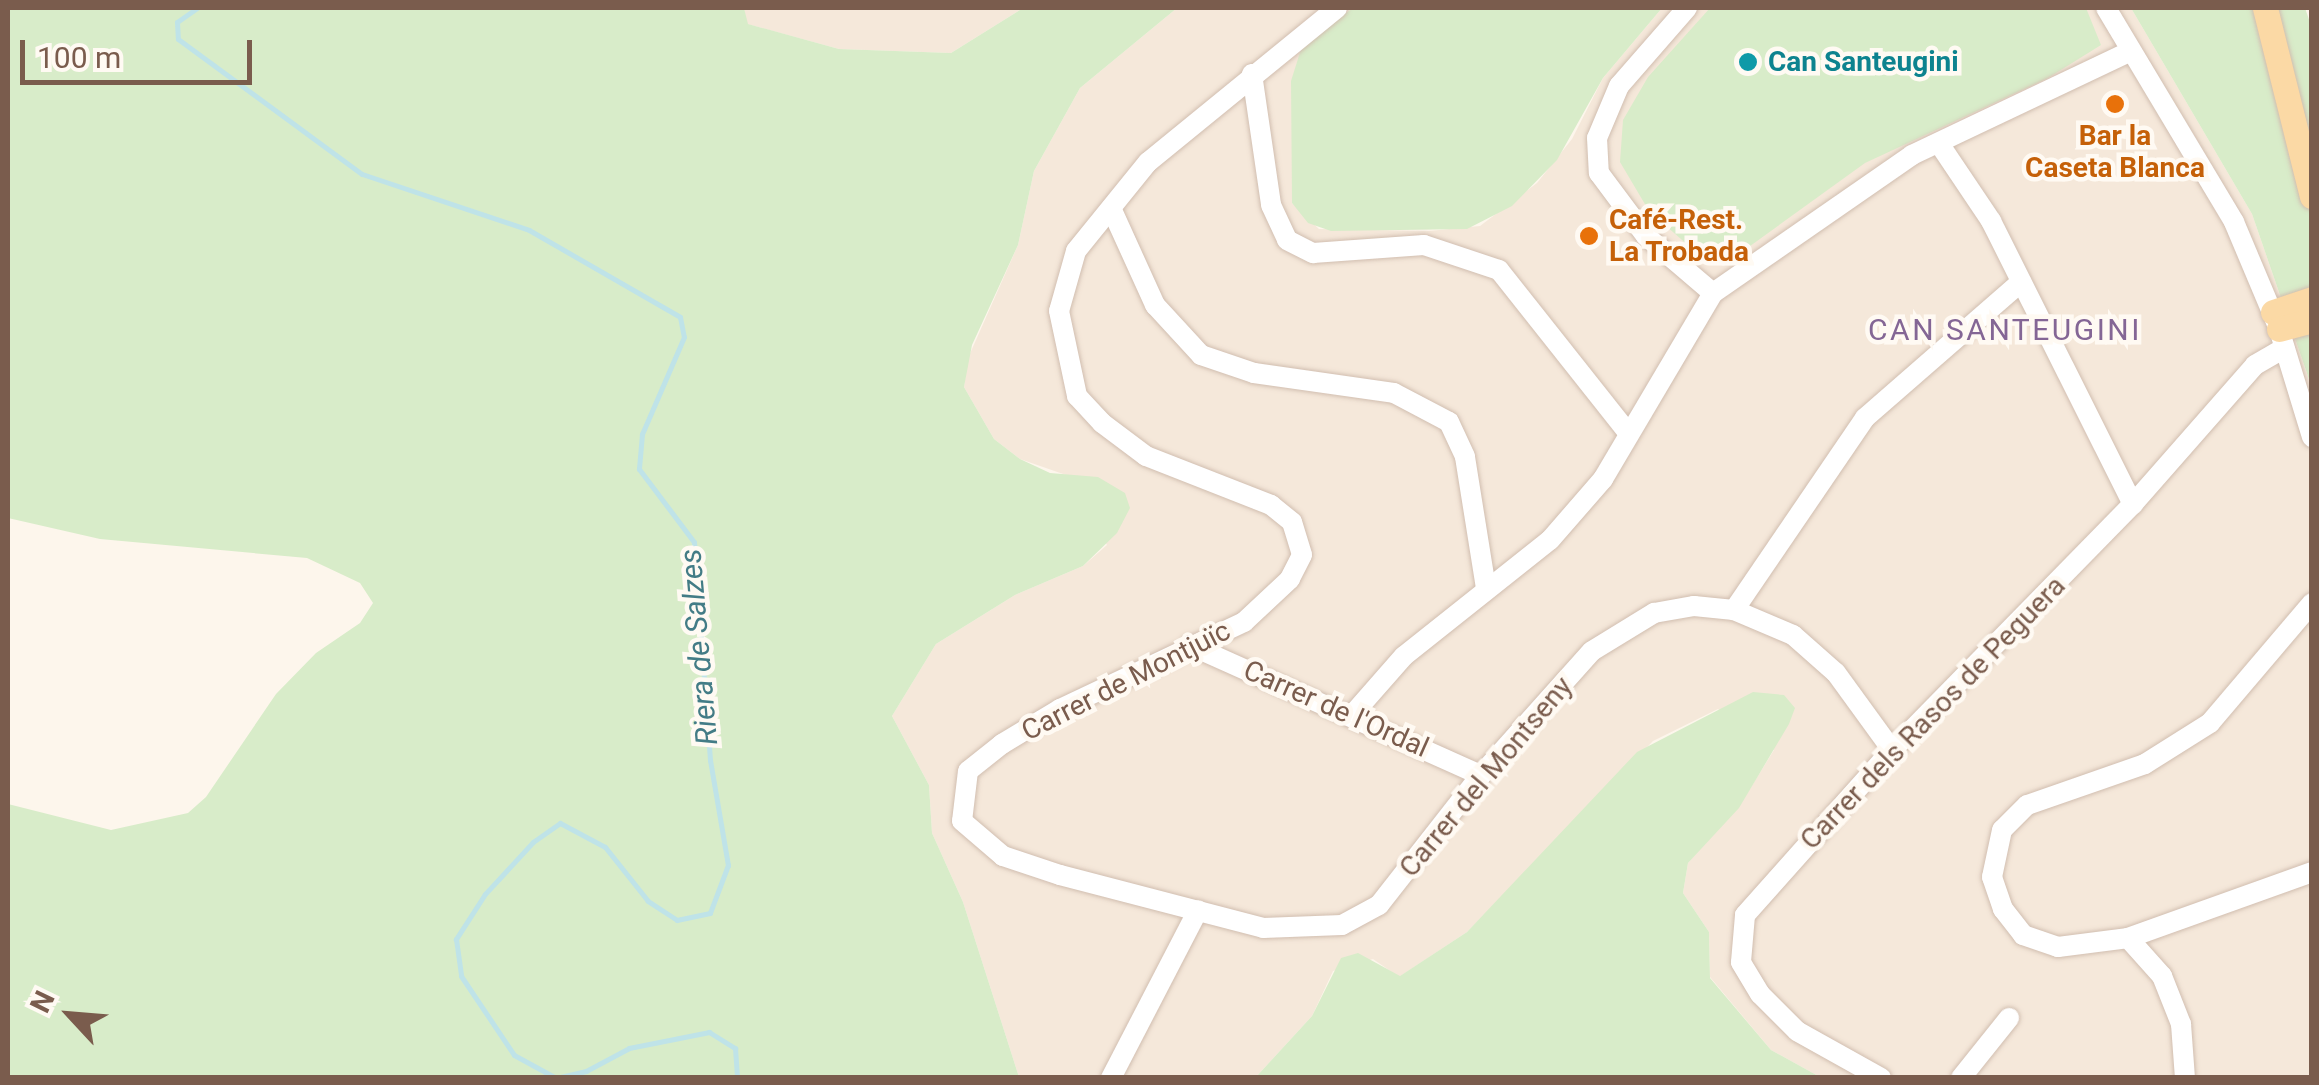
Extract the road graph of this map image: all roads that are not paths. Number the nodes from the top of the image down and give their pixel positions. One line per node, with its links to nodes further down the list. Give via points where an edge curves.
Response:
1 (1338, 8): 7 (street, Carrer de Montjuïc)
2 (1687, 8): 13 (street, via 1618,86 1597,138 1599,173 1646,236)
3 (2106, 8): 6 (street)
4 (2265, 8): 10 (main road)
5 (2277, 8): 8 (main road)
6 (2132, 51): 9 (street); 16 (street, via 2234,222)
7 (1252, 74): 11 (street, Carrer de Montjuïc, via 1148,162); 17 (street, via 1271,205 1287,240 1312,253 1424,245 1499,270)
8 (2312, 137)
9 (1940, 145): 12 (street, via 1991,221); 13 (street, via 1912,154)
10 (2312, 196)
11 (1111, 208): 20 (street, via 1155,304 1201,355 1254,373 1394,393 1449,422 1466,457); 23 (street, Carrer de Montjuïc, via 1076,251 1060,311 1077,396 1146,456 1271,505 1292,522 1302,555 1290,579 1244,622)
12 (2021, 282): 19 (street); 22 (street, via 1865,418)
13 (1713, 294): 17 (street)
14 (2312, 299): 16 (main road)
15 (2312, 320): 16 (main road)
16 (2279, 330): 18 (street); 19 (street, Carrer dels Rasos de Peguera)
17 (1629, 434): 20 (street, via 1604,480 1550,540)
18 (2312, 437)
19 (2133, 504): 25 (street, Carrer dels Rasos de Peguera)
20 (1486, 588): 24 (street, via 1404,656)
21 (2312, 604): 29 (street, via 2210,723 2145,764 2027,805 2002,830 1992,877 2023,934 2058,947)
22 (1734, 610): 25 (street, Carrer del Montseny, via 1812,650); 26 (street, Carrer del Montseny, via 1654,612 1592,651)
23 (1190, 644): 24 (street, Carrer de l'Ordal); 28 (street, Carrer de Montjuïc, via 1002,744 968,772 962,820 1003,856)
24 (1353, 714): 26 (street, Carrer de l'Ordal)
25 (1892, 750): 32 (street, Carrer dels Rasos de Peguera, via 1745,915 1741,962 1760,994 1797,1032)
26 (1481, 775): 28 (street, Carrer del Montseny, via 1379,905 1342,925 1263,928)
27 (2312, 872): 29 (street)
28 (1198, 910): 31 (street)
29 (2128, 938): 34 (street, via 2162,976 2181,1024)
30 (2010, 1018): 33 (street)
31 (1111, 1078)
32 (1881, 1078)
33 (1960, 1078)
34 (2185, 1078)

